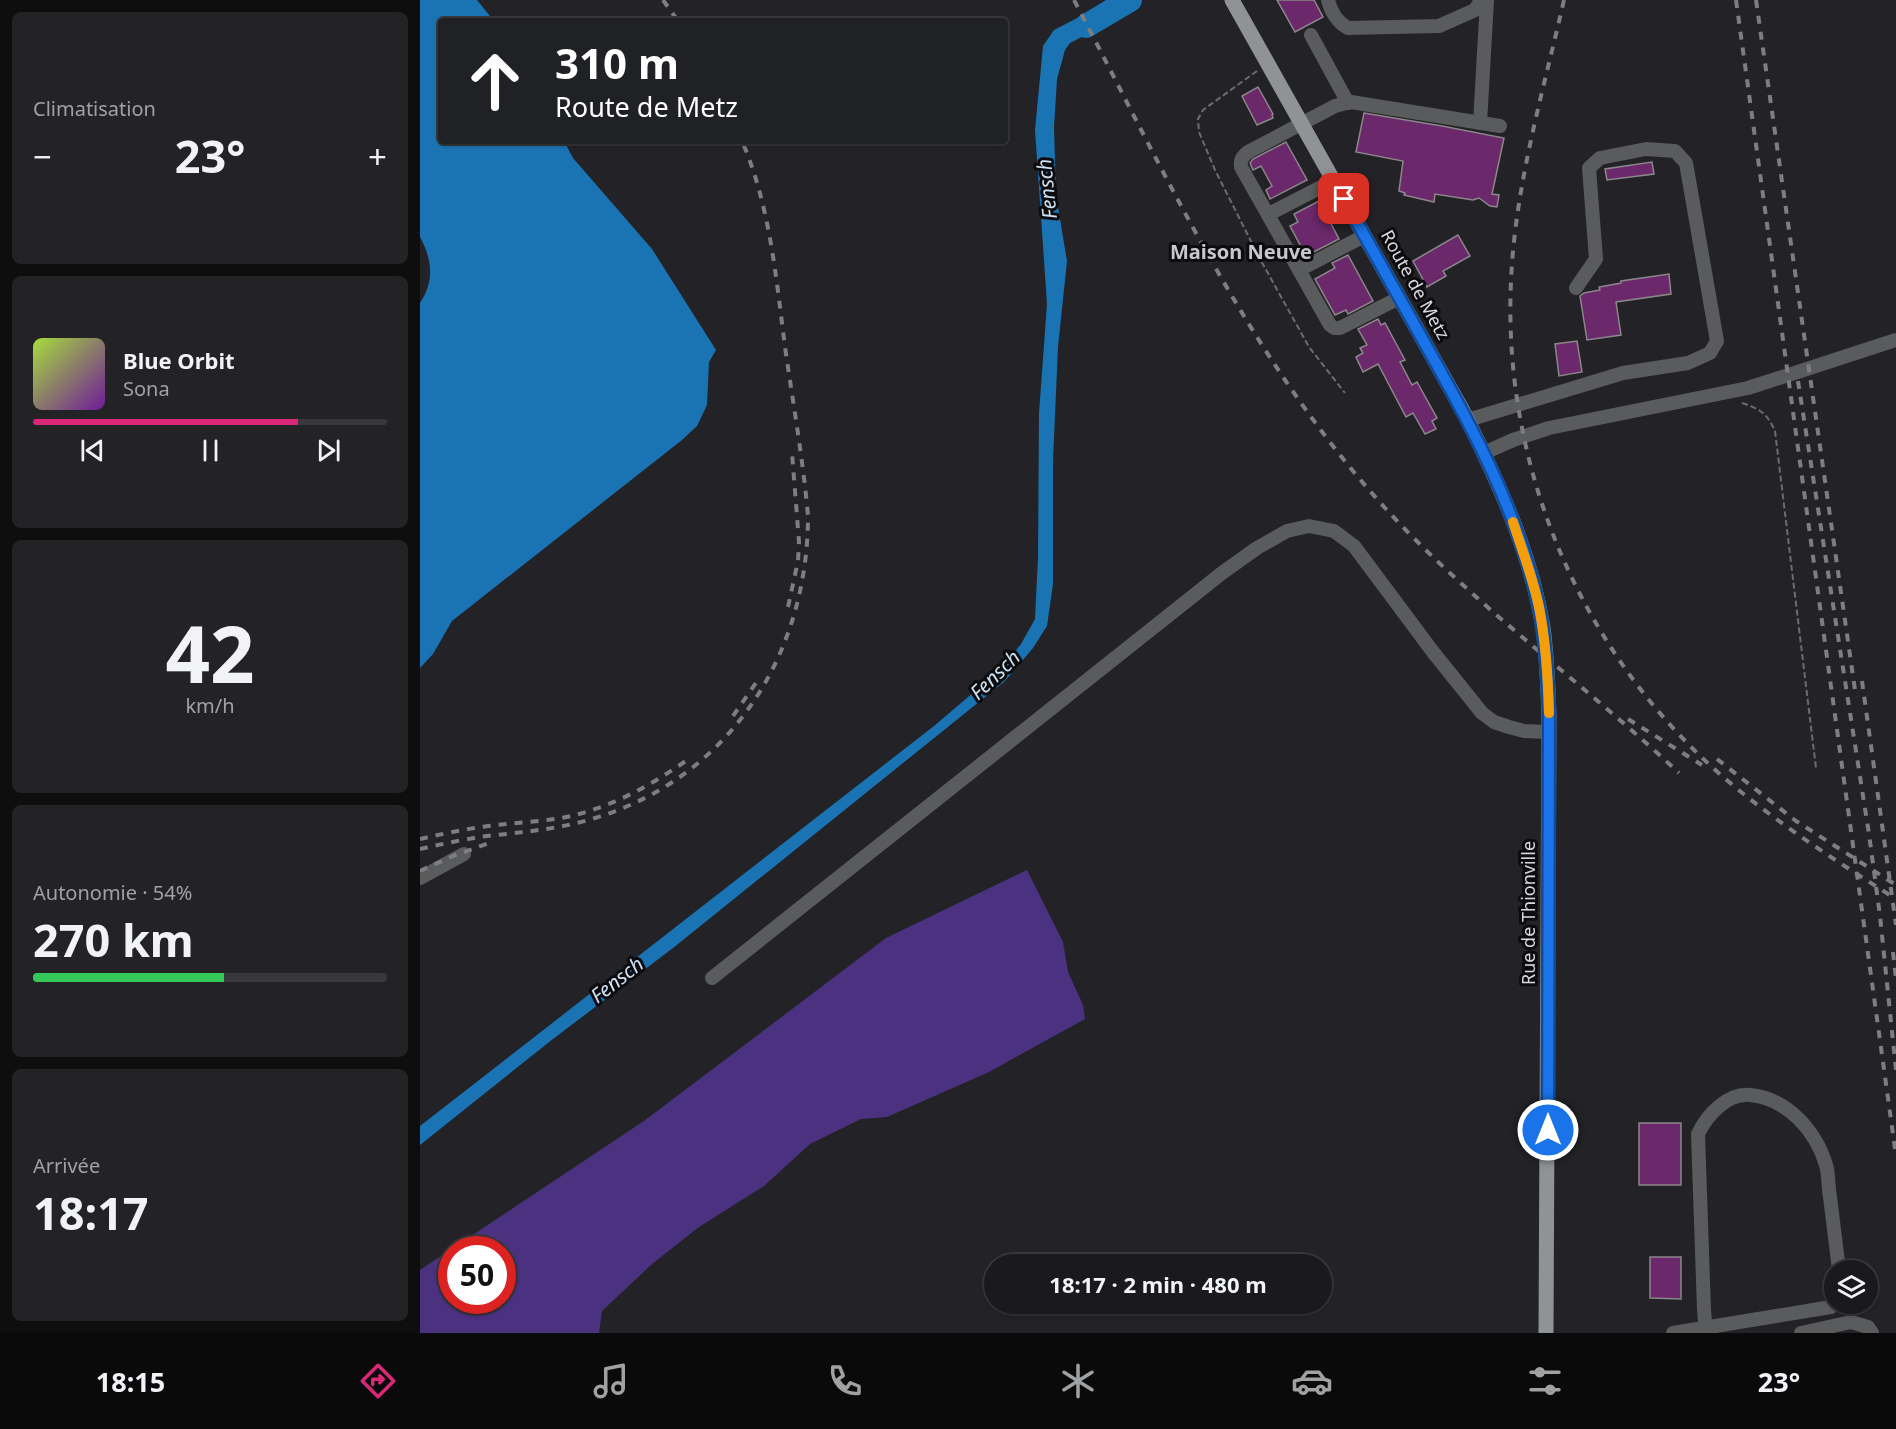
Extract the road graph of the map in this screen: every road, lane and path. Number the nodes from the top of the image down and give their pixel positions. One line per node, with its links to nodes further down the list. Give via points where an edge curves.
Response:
1 (1232, 0): 8 (main road, Route de Metz)
2 (1328, 0): 3 (street, via 1341,25 1348,28 1440,26 1475,10)
3 (1481, 0)
4 (1487, 0): 7 (street)
5 (1311, 35): 6 (street)
6 (1348, 103): 7 (street); 8 (street)
7 (1480, 123): 9 (street)
8 (1302, 124): 10 (main road, Route de Metz); 11 (street, via 1248,152 1240,162)
9 (1500, 126)
10 (1334, 181): 11 (street); 12 (main road, Route de Metz)
11 (1269, 214): 13 (street)
12 (1364, 236): 13 (street); 15 (main road, Route de Metz)
13 (1299, 270): 15 (street, via 1334,328)
14 (1576, 288): 18 (street, via 1596,259 1589,168 1600,158 1646,149 1675,151 1686,163 1717,341 1710,353 1688,363 1623,373)
15 (1399, 298): 18 (main road, Route de Metz)
16 (1896, 340): 17 (street, via 1748,388)
17 (1717, 394): 19 (street, via 1549,428); 22 (path, via 1758,408 1770,419 1775,431)
18 (1468, 420): 19 (main road, Route de Metz)
19 (1484, 453): 20 (main road, Route de Metz)
20 (1503, 499): 21 (main road, Rue de Thionville, via 1526,560 1540,615 1547,667)
21 (1548, 732): 25 (street, via 1509,727 1482,713 1354,546 1334,531 1309,526 1287,531 1222,573); 29 (main road, Rue de Thionville)
22 (1816, 768)
23 (464, 854): 24 (street)
24 (420, 878)
25 (712, 978)
26 (1838, 1260): 28 (street, via 1826,1166 1811,1132 1784,1106 1763,1096 1743,1094 1726,1100 1703,1123 1698,1134)
27 (1824, 1308): 28 (street)
28 (1708, 1331): 30 (street)
29 (1546, 1333)
30 (1673, 1333)
31 (1801, 1333): 32 (street, via 1851,1322 1868,1327)
32 (1872, 1333)

